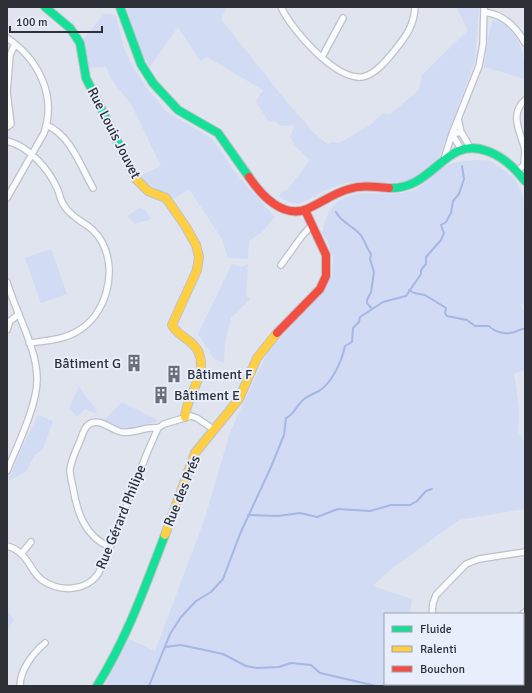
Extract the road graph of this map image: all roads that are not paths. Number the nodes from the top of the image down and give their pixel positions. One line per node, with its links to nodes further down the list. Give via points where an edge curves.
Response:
1 (45, 7): 34 (street, Rue Louis Jouvet, via 70,28 80,43 86,78 138,183 148,191 166,198 196,245 199,257 197,270 172,325 174,331 192,340 202,363 185,410)
2 (120, 7): 27 (street, via 126,16 135,53 144,71 172,106 217,133 266,199 290,211)
3 (281, 7): 10 (street, via 300,35)
4 (415, 7): 10 (street, via 409,32 392,54 368,75 353,76)
5 (484, 10): 8 (street, via 512,24); 13 (street, via 483,44 479,66)
6 (343, 18): 10 (street)
7 (7, 38): 9 (street)
8 (525, 43)
9 (15, 44): 11 (street, via 10,55); 14 (street, via 26,52 39,71 46,96)
10 (322, 56)
11 (7, 92): 15 (street, via 11,124)
12 (525, 100): 23 (street, via 517,114 517,130 525,154 524,165)
13 (458, 118): 16 (street); 17 (street)
14 (46, 125): 21 (street); 25 (street, via 55,128 67,141)
15 (7, 127)
16 (461, 132): 17 (street); 19 (street)
17 (452, 134): 20 (street); 22 (street)
18 (7, 141): 21 (street, via 16,143)
19 (470, 147): 20 (street); 23 (street, via 490,152)
20 (461, 149): 22 (street)
21 (31, 155): 26 (street); 33 (street, via 48,172 57,188 61,203 70,215 93,229 102,242 109,272 108,289 100,308 89,324 75,333 60,338)
22 (444, 159): 27 (street, via 412,185 394,190 356,187)
23 (517, 171): 24 (street)
24 (525, 181)
25 (93, 188)
26 (7, 198)
27 (305, 210): 28 (street, Rue des Prés)
28 (311, 226): 29 (street); 36 (street, Rue des Prés, via 326,255 326,276 320,289 257,358 239,399)
29 (281, 265)
30 (7, 282): 31 (street)
31 (19, 314): 32 (street, via 10,321); 33 (street)
32 (7, 330)
33 (29, 343): 37 (street, via 37,370 36,390)
34 (186, 418): 35 (street); 36 (street, via 197,418)
35 (158, 428): 40 (street, Rue Gérard Philipe); 40 (street, via 122,432 93,422 84,430 70,472 81,521 102,544)
36 (213, 429): 46 (street, Rue des Prés, via 196,453 134,617 117,653)
37 (7, 471)
38 (31, 542): 42 (street)
39 (7, 546): 42 (street, Rue Gérard Philipe)
40 (110, 547): 42 (street, Rue Gérard Philipe, via 95,577 78,588 68,589 55,587 41,580)
41 (525, 552): 43 (street, via 479,559 466,564 436,595)
42 (21, 554)
43 (432, 613)
44 (45, 643): 45 (street, via 28,662 22,673)
45 (20, 686)
46 (97, 686)

